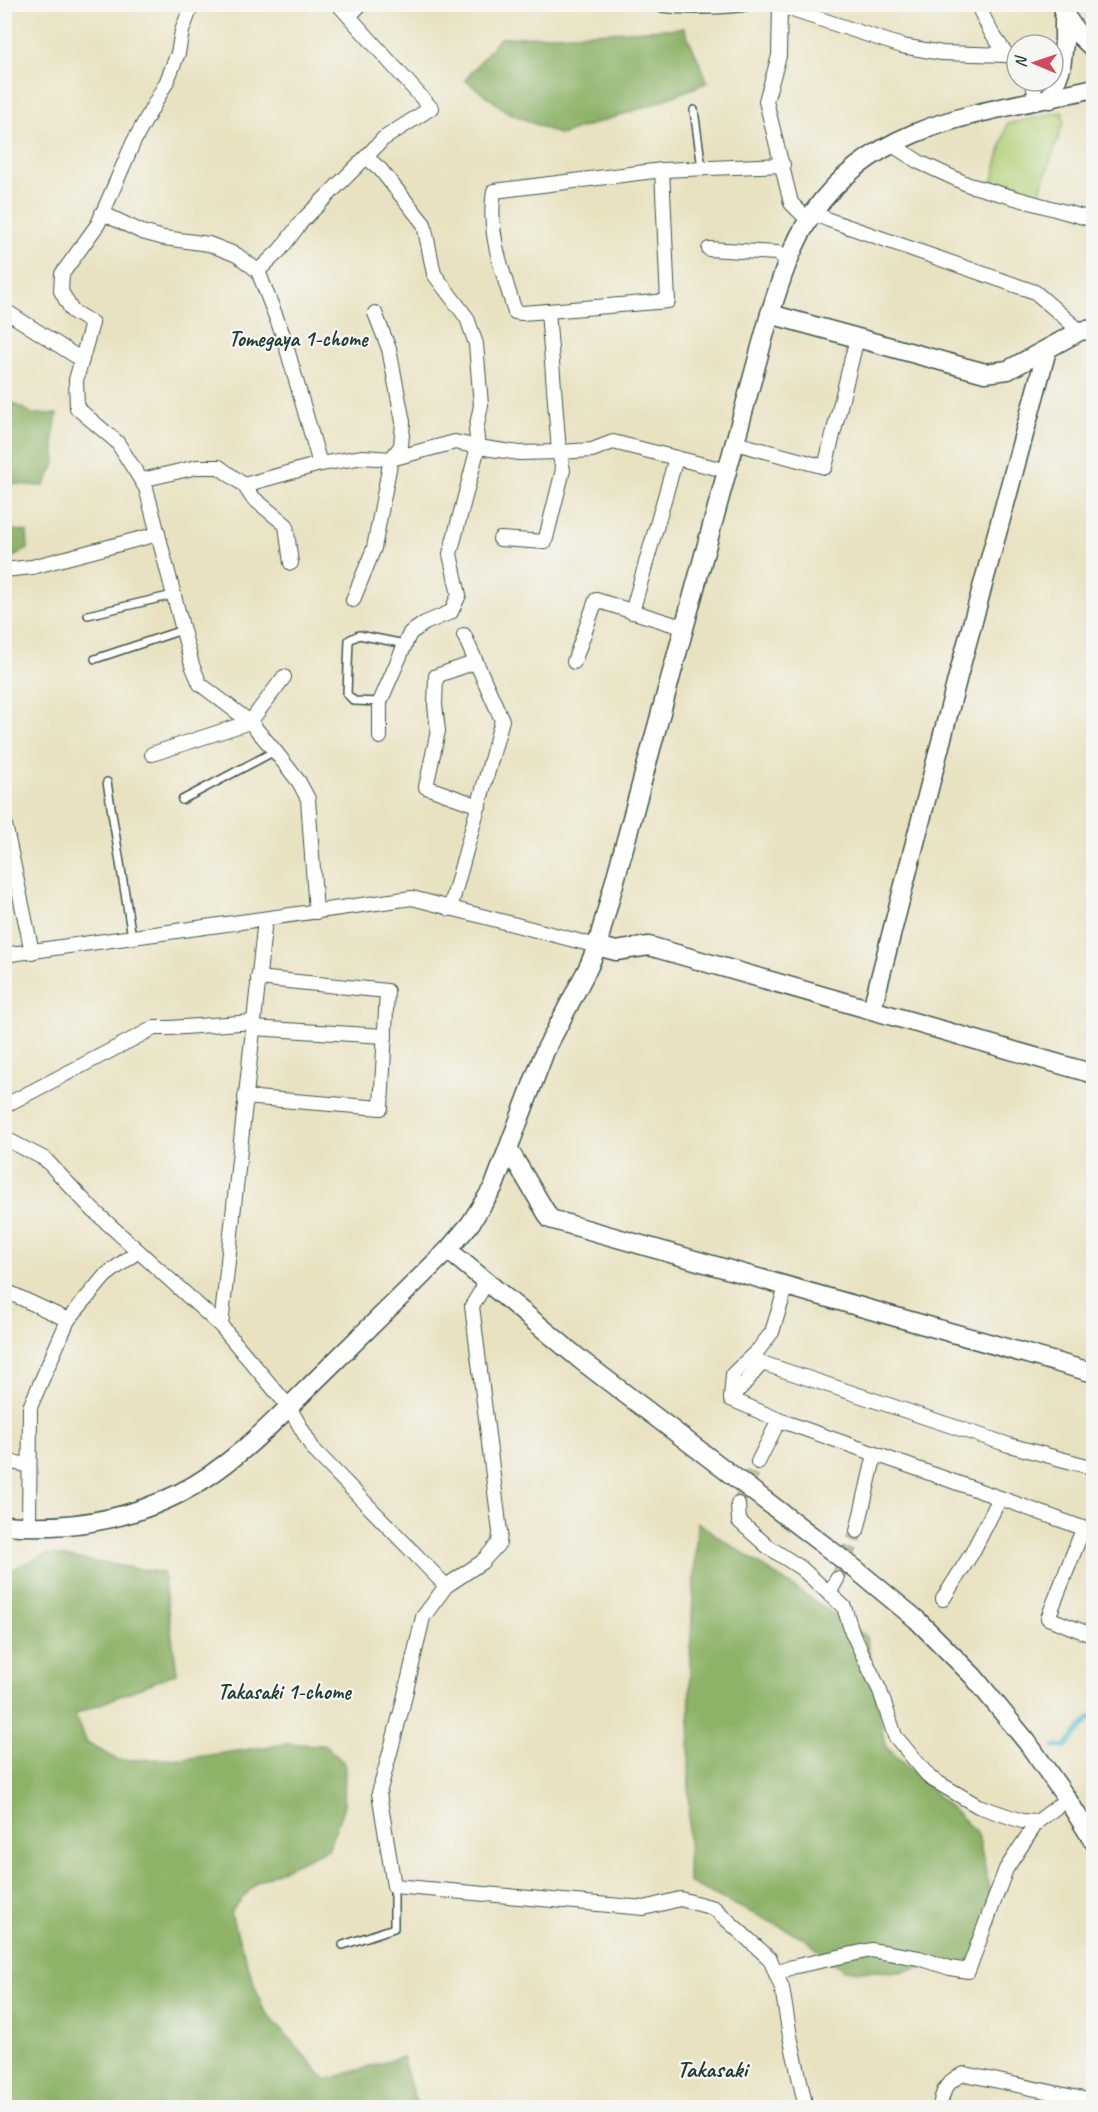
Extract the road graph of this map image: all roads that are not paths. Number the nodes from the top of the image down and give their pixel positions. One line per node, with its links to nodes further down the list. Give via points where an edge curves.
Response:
1 (192, 4): 22 (street, via 167,81 133,143)
2 (338, 4): 9 (street)
3 (361, 4): 9 (street)
4 (643, 4): 5 (lane, via 703,10 745,9)
5 (756, 4)
6 (977, 4): 10 (street, via 991,32)
7 (780, 5): 12 (street, via 902,46); 19 (street, via 779,56 766,101)
8 (1063, 8): 11 (street, via 1078,34); 15 (street, via 1061,68)
9 (349, 16): 18 (street, via 431,108 382,139)
10 (1005, 49)
11 (1094, 49)
12 (1005, 57)
13 (1094, 88): 15 (street)
14 (1039, 93): 15 (street)
15 (1043, 100): 17 (street, via 946,121)
16 (694, 110): 20 (lane)
17 (891, 144): 23 (street, via 850,172); 24 (street, via 969,185)
18 (366, 157): 27 (street); 37 (street, via 424,224 434,274 467,318 476,344 481,405 476,430)
19 (783, 165): 20 (street); 23 (street, via 790,203)
20 (702, 168): 21 (street)
21 (662, 170): 29 (street, via 668,301); 29 (street, via 494,191 494,245 515,312)
22 (102, 213): 27 (street, via 142,232 209,244 237,255); 35 (street, via 62,274 62,291 72,311 92,323)
23 (811, 217): 26 (street); 32 (street, via 1035,292)
24 (1094, 220)
25 (709, 249): 26 (street, via 777,253)
26 (788, 260): 31 (street)
27 (258, 271): 41 (street, via 283,335)
28 (4, 310): 35 (street)
29 (548, 311): 38 (street)
30 (375, 313): 40 (street, via 389,349 404,422 401,446)
31 (770, 314): 33 (street); 36 (street)
32 (1087, 330): 34 (street)
33 (857, 338): 34 (street, via 985,373 1008,370); 36 (street, via 825,467)
34 (1047, 350): 78 (street)
35 (82, 360): 43 (street, via 76,380 77,408 117,441)
36 (735, 443): 42 (street)
37 (478, 447): 38 (street, via 519,453); 40 (street, via 455,442); 56 (street, via 450,554 459,595 451,612 410,633)
38 (559, 452): 39 (street, via 592,450 613,442); 46 (street, via 563,470 545,542)
39 (676, 458): 42 (street); 51 (street)
40 (391, 459): 41 (street, via 363,457); 50 (street, via 374,548)
41 (320, 465): 44 (street)
42 (728, 471): 53 (street)
43 (142, 480): 44 (street, via 197,467 219,467); 45 (street)
44 (244, 485): 47 (street, via 252,497 286,525)
45 (158, 534): 48 (street, via 32,567); 49 (street)
46 (500, 539)
47 (291, 563)
48 (4, 570)
49 (173, 595): 52 (lane); 54 (street)
50 (353, 600)
51 (632, 612): 53 (street); 59 (street, via 597,600)
52 (88, 615)
53 (685, 628): 74 (street)
54 (182, 630): 57 (lane); 62 (street, via 200,684)
55 (464, 635): 58 (street)
56 (405, 644): 61 (street); 61 (lane, via 359,635 349,640 346,694 354,701)
57 (95, 659)
58 (476, 662): 68 (street, via 502,720); 68 (street, via 436,676 438,731 426,787)
59 (574, 662)
60 (284, 677): 62 (street)
61 (380, 702): 63 (street)
62 (250, 723): 64 (street); 65 (street)
63 (380, 737)
64 (275, 751): 67 (lane); 71 (street, via 308,799)
65 (152, 754)
66 (107, 782): 73 (lane)
67 (182, 800)
68 (478, 806): 70 (street)
69 (4, 820): 75 (street)
70 (450, 909): 71 (street, via 412,898); 74 (street)
71 (316, 912): 72 (street)
72 (266, 919): 73 (street); 77 (street)
73 (132, 937): 75 (street)
74 (597, 946): 78 (street, via 616,951 649,946); 85 (street, via 545,1051)
75 (32, 952): 76 (street)
76 (4, 955)
77 (258, 978): 79 (street); 80 (street, via 387,991)
78 (872, 1009): 81 (street)
79 (253, 1025): 80 (street); 82 (street); 83 (street, via 154,1028)
80 (385, 1036): 82 (street, via 381,1108)
81 (1094, 1074)
82 (245, 1097): 92 (street)
83 (4, 1106)
84 (4, 1138): 87 (street, via 45,1159)
85 (509, 1150): 86 (street, via 494,1186); 89 (street, via 550,1219)
86 (448, 1250): 88 (street); 95 (street)
87 (138, 1251): 91 (street, via 105,1276); 92 (street)
88 (486, 1283): 109 (street, via 472,1306 499,1543 482,1562); 113 (street, via 916,1619 973,1676)
89 (786, 1287): 93 (street); 94 (street, via 772,1332 733,1374)
90 (4, 1298): 91 (street, via 8,1292)
91 (68, 1320): 100 (street, via 30,1407)
92 (220, 1326): 95 (street)
93 (1094, 1373)
94 (730, 1399): 96 (street); 101 (street, via 762,1363 1008,1445)
95 (289, 1407): 105 (street, via 221,1468 178,1494 97,1521); 109 (street, via 313,1449)
96 (779, 1420): 97 (street); 99 (street)
97 (874, 1454): 102 (street); 106 (street)
98 (4, 1461): 100 (street)
99 (758, 1462)
100 (29, 1465): 105 (street)
101 (1094, 1468)
102 (1000, 1498): 107 (street); 111 (street)
103 (738, 1504): 110 (street, via 739,1521)
104 (4, 1525): 105 (street)
105 (29, 1527)
106 (857, 1531)
107 (1088, 1531): 112 (street, via 1048,1618)
108 (837, 1578): 110 (street)
109 (446, 1586): 116 (street, via 423,1617 379,1793)
110 (829, 1594): 114 (street, via 844,1607 896,1736 930,1778 978,1806)
111 (943, 1599)
112 (1094, 1636)
113 (1067, 1799): 114 (street); 115 (street)
114 (1037, 1822): 118 (street, via 1006,1869 968,1971 871,1950)
115 (1094, 1842)
116 (394, 1886): 117 (lane, via 394,1928); 118 (street, via 644,1908 680,1899 714,1908 770,1959)
117 (343, 1945)
118 (776, 1974): 120 (street)
119 (1094, 2105): 121 (street, via 1088,2100 965,2074 954,2077 947,2085)
120 (806, 2108)
121 (940, 2108)

